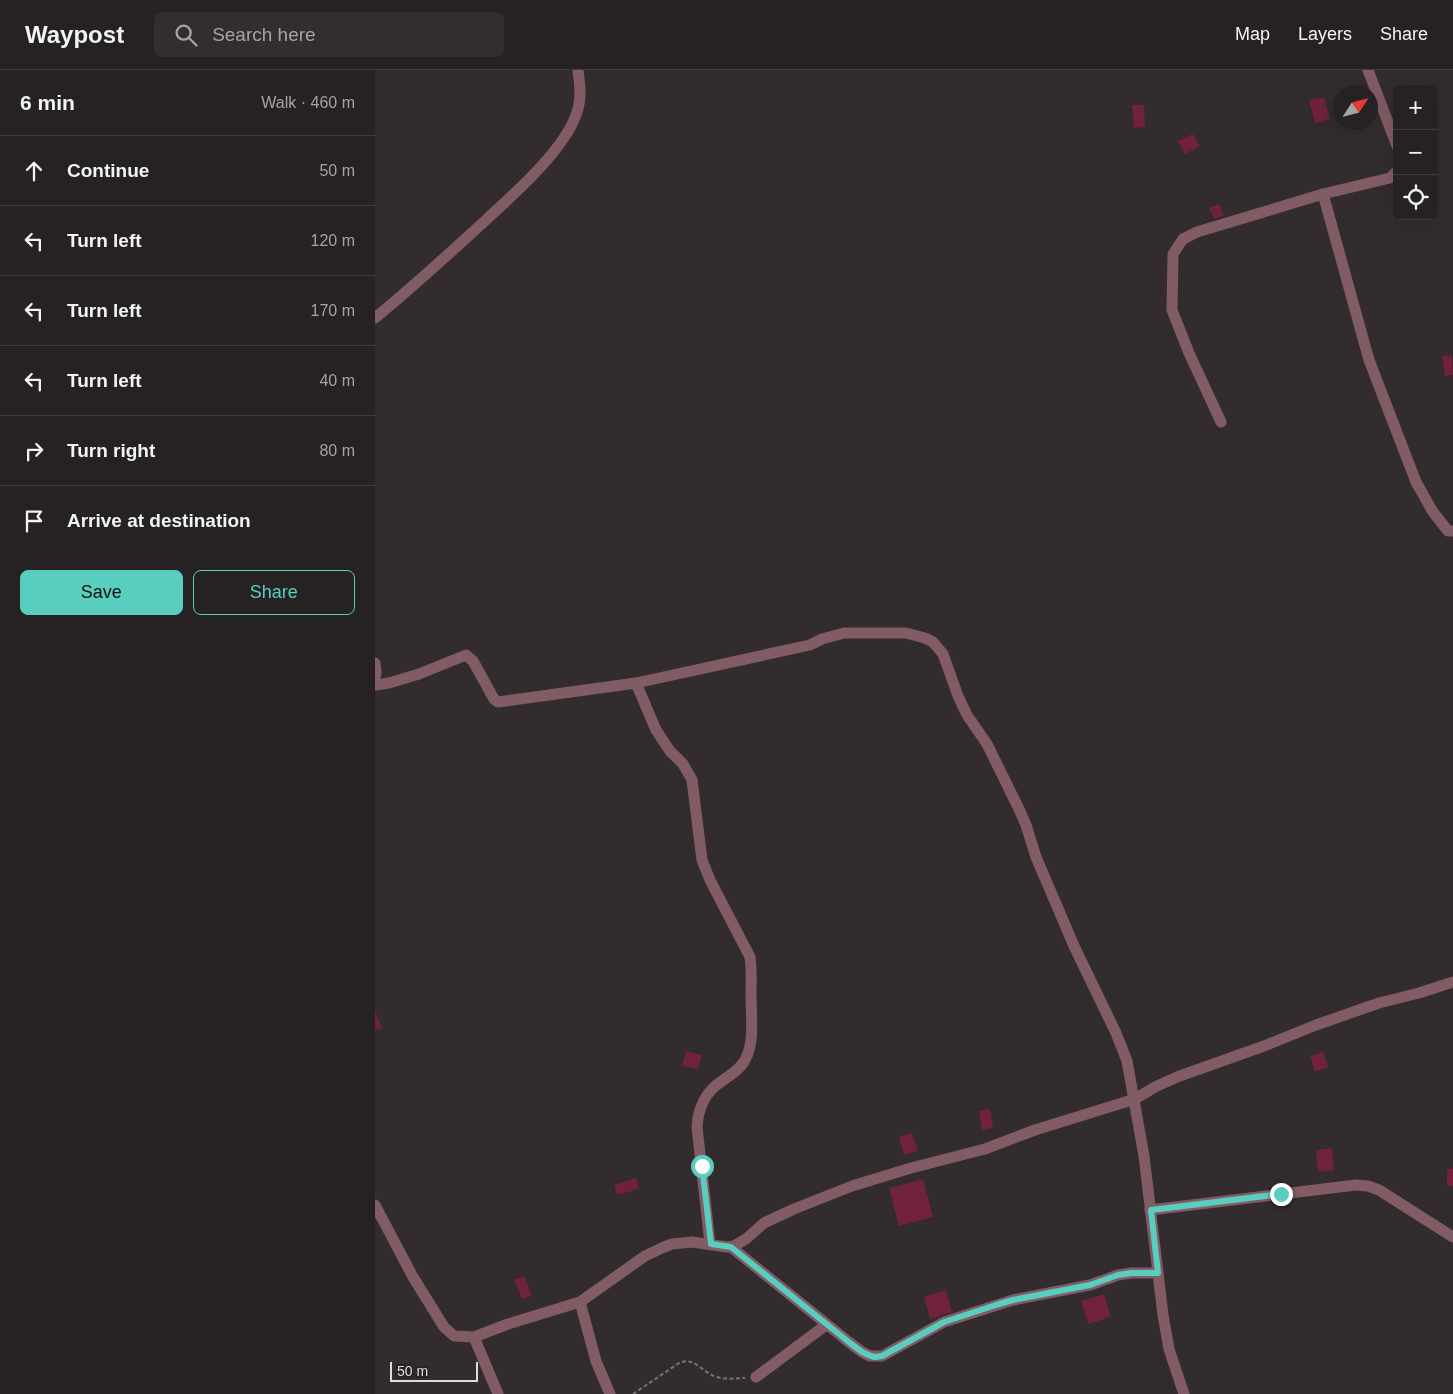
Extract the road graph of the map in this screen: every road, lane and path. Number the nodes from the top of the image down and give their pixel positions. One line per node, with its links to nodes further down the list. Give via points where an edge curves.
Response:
1 (578, 70): 6 (street, via 580,104 576,116 549,156 415,286)
2 (1368, 70): 3 (street)
3 (1393, 136)
4 (1393, 175): 5 (street)
5 (1323, 194): 7 (street, via 1197,232 1183,239 1173,254 1172,310); 8 (street, via 1369,360 1415,482 1433,512 1448,531)
6 (375, 318)
7 (1221, 422)
8 (1453, 531)
9 (375, 663): 10 (street)
10 (375, 678)
11 (636, 684): 12 (street, via 500,702 494,699 473,660 466,655 419,674); 14 (street, via 809,645 844,633 906,633 933,642 943,654 967,715 987,744 1023,817 1074,946 1116,1033 1127,1061); 18 (street, via 656,730 692,780 703,860 710,880 750,956 752,968 749,1051 739,1069 709,1093 698,1116)
12 (375, 685)
13 (1453, 982): 14 (street, via 1316,1025 1177,1077)
14 (1135, 1099): 16 (street); 19 (street, via 985,1148 853,1186 764,1223 740,1244)
15 (375, 1205): 23 (street, via 444,1327 454,1336)
16 (1151, 1210): 17 (street, via 1368,1186); 20 (street)
17 (1453, 1237)
18 (711, 1244): 19 (street); 21 (street, via 683,1242 658,1249)
19 (731, 1247): 22 (street)
20 (1158, 1273): 22 (street, via 1118,1275 1090,1285 1005,1303 944,1322 879,1357 862,1352); 28 (street, via 1169,1349)
21 (580, 1302): 23 (street); 26 (street, via 596,1361)
22 (826, 1325): 24 (street)
23 (474, 1337): 25 (street)
24 (756, 1377): 27 (path, via 725,1379 709,1374 692,1361 686,1361)
25 (497, 1394)
26 (610, 1394)
27 (633, 1394)
28 (1183, 1394)

